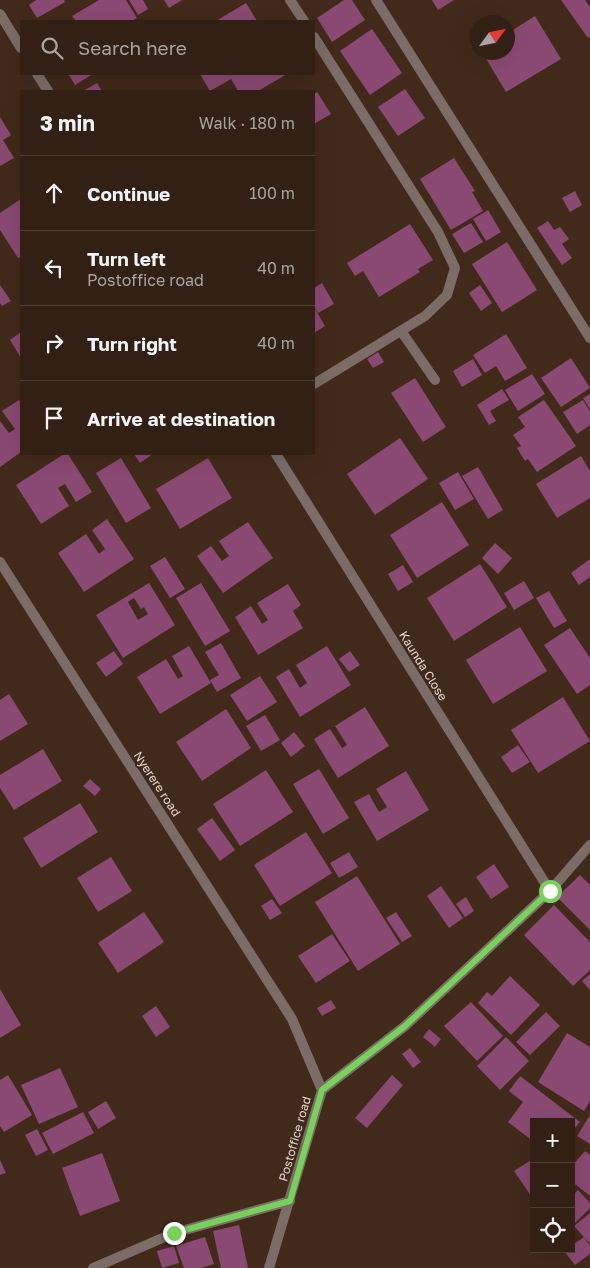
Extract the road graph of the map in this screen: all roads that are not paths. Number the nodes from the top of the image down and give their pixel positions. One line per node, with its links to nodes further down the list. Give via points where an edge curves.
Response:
1 (290, 0): 4 (street)
2 (376, 0): 10 (street)
3 (0, 14): 6 (street)
4 (303, 20)
5 (315, 39): 9 (street, via 438,232 455,268 447,295 425,316)
6 (20, 46)
7 (38, 75): 8 (street)
8 (47, 90)
9 (401, 331): 11 (street); 12 (street)
10 (590, 338)
11 (435, 380)
12 (315, 383)
13 (277, 455): 16 (street, Kaunda Close)
14 (0, 562): 17 (street, Nyerere road)
15 (590, 845): 16 (street)
16 (550, 891): 18 (street, via 405,1026)
17 (292, 1018): 18 (street, Postoffice road)
18 (322, 1090): 19 (street, Postoffice road)
19 (290, 1201): 20 (street, via 174,1233); 21 (street, Postoffice road)
20 (93, 1268)
21 (269, 1268)

